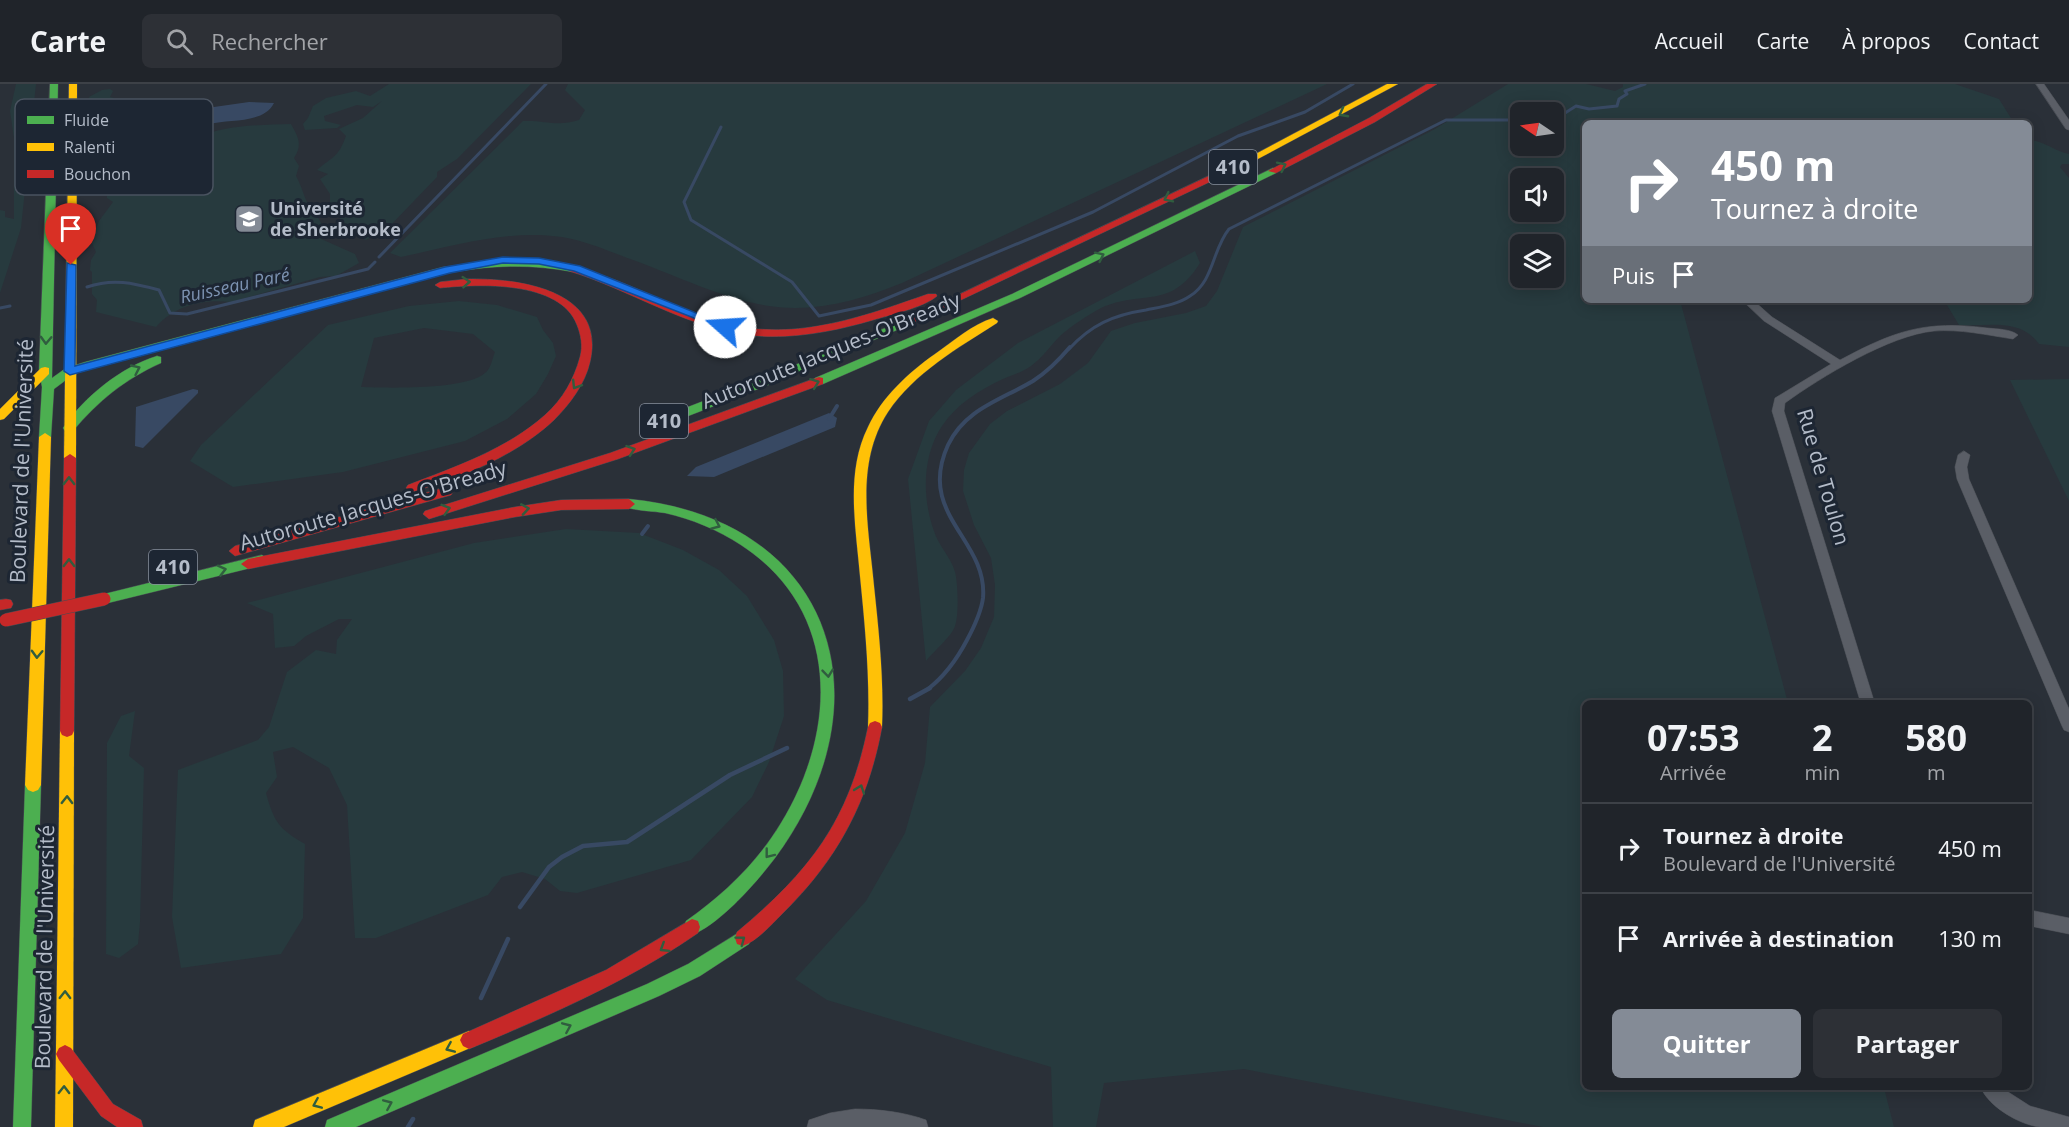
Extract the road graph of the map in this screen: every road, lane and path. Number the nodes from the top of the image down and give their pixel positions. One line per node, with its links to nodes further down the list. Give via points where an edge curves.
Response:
1 (54, 84): 6 (main road, Boulevard de l'Université, one-way to 6)
2 (73, 84): 7 (main road, Boulevard de l'Université)
3 (1394, 84): 13 (main road, Autoroute Jacques-O'Bready / 410, one-way to 13, via 1321,124)
4 (1433, 84): 14 (main road, Autoroute Jacques-O'Bready / 410, one-way to 4, via 1338,139)
5 (2040, 84): 8 (street)
6 (54, 99)
7 (73, 99)
8 (2052, 102): 9 (street); 10 (street)
9 (2069, 104)
10 (2069, 127)
11 (51, 195): 18 (main road, Boulevard de l'Université, one-way to 18)
12 (72, 195): 19 (main road, Boulevard de l'Université)
13 (1070, 246): 19 (main road, via 870,318 823,329 780,333 740,330 712,322 563,265 529,260 492,261); 23 (main road, Autoroute Jacques-O'Bready / 410, via 866,342)
14 (1065, 273): 28 (main road, Autoroute Jacques-O'Bready / 410, one-way to 14, via 484,497 706,424 910,344); 43 (main road, one-way to 14, via 688,972 750,933 808,877 837,837 857,799 875,730 876,686 860,489 869,434 890,400 922,369)
15 (1751, 303): 17 (street, via 1767,319)
16 (2013, 335): 17 (street, Rue de Toulon, via 1977,329 1907,332)
17 (1840, 365): 32 (street, Rue de Toulon, via 1787,395 1779,401 1778,411)
18 (45, 371): 20 (main road, Boulevard de l'Université); 21 (main road)
19 (70, 371): 20 (main road); 22 (main road, Boulevard de l'Université)
20 (48, 387): 38 (main road, Boulevard de l'Université, one-way to 38)
21 (0, 416)
22 (69, 428): 26 (main road, one-way to 26, via 101,390 149,363 420,289 474,281 519,285 555,298 579,319 588,348 582,375 565,401 530,433 456,471); 36 (main road, Boulevard de l'Université, one-way to 22)
23 (637, 431)
24 (1964, 455): 33 (street, via 1963,479)
25 (461, 488): 26 (main road, Autoroute Jacques-O'Bready / 410)
26 (241, 550): 27 (main road, Autoroute Jacques-O'Bready / 410)
27 (222, 555)
28 (248, 564): 31 (main road, Autoroute Jacques-O'Bready, one-way to 28, bridge); 42 (main road, one-way to 42, via 542,506 610,502 670,509 733,533 764,553 790,578 809,607 820,634 830,693 820,757 793,819 749,878 693,928 654,954 590,986)
29 (84, 587): 30 (main road)
30 (12, 603)
31 (3, 621)
32 (1867, 700)
33 (2069, 726)
34 (2032, 918): 35 (street)
35 (2069, 926)
36 (65, 1054): 40 (main road, Boulevard de l'Université, one-way to 36); 41 (main road, via 107,1110)
37 (1992, 1090): 39 (street, via 2019,1112)
38 (21, 1125)
39 (2069, 1126)
40 (64, 1127)
41 (134, 1127)
42 (262, 1127)
43 (334, 1127)
44 (816, 1127): 45 (street, via 874,1117)
45 (919, 1127)

